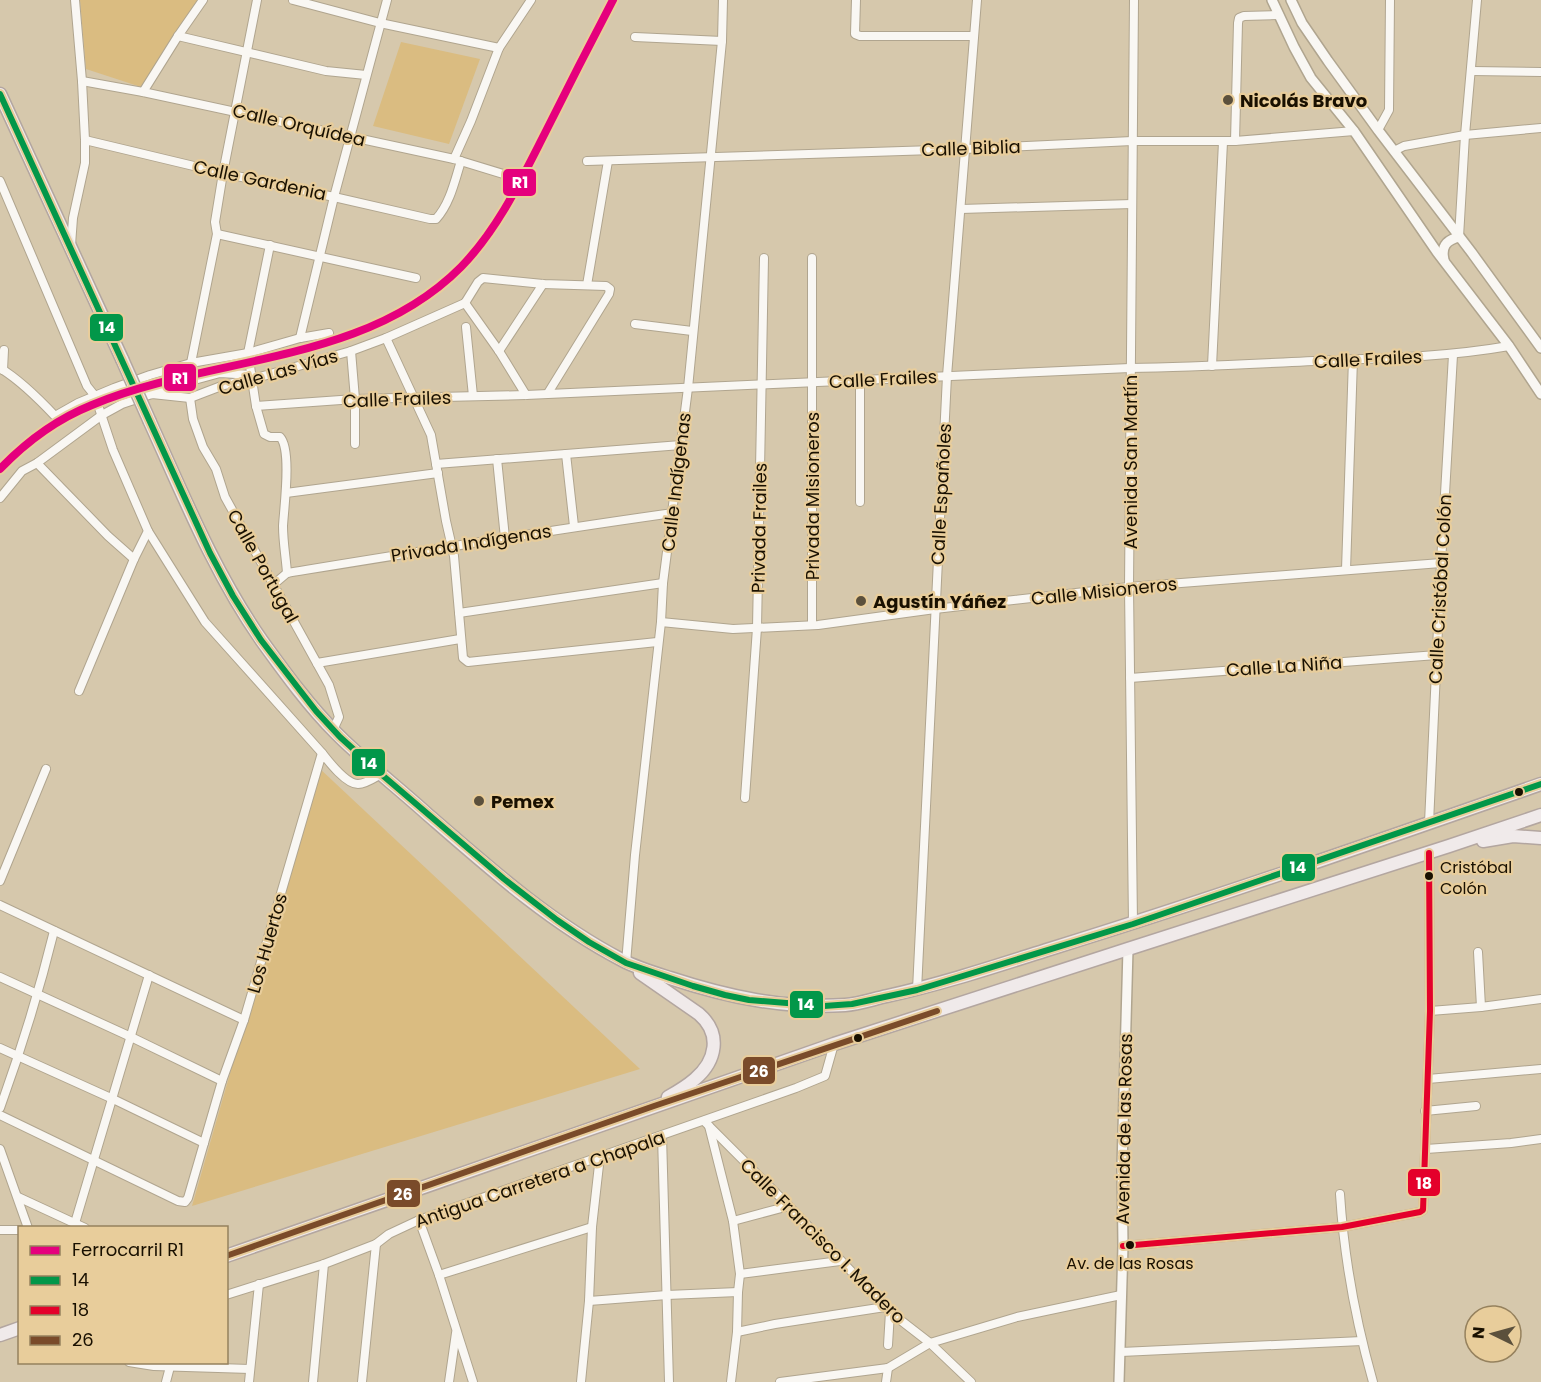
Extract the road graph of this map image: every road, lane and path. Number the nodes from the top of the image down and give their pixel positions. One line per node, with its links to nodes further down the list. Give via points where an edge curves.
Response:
1 (75, 0): 27 (street)
2 (203, 0): 18 (street)
3 (257, 0): 23 (street)
4 (293, 0): 15 (street)
5 (387, 0): 17 (street)
6 (531, 0): 22 (street)
7 (723, 0): 21 (street, Calle Indígenas)
8 (856, 0): 19 (street, via 854,27 855,34 860,36)
9 (977, 0): 19 (street, Calle Españoles)
10 (1134, 0): 37 (street, Avenida San Martín)
11 (1272, 0): 16 (street)
12 (1291, 0): 32 (street, via 1302,23)
13 (1390, 0): 32 (street, via 1389,110)
14 (1477, 0): 24 (street)
15 (307, 2): 17 (street)
16 (1278, 15): 33 (street, via 1311,78); 38 (street, via 1239,18)
17 (380, 23): 22 (street); 26 (street)
18 (178, 36): 23 (street); 28 (street)
19 (974, 36): 40 (street, Calle Españoles)
20 (635, 37): 21 (street)
21 (722, 40): 42 (street, Calle Indígenas)
22 (499, 48): 43 (street)
23 (247, 53): 26 (street, via 326,72); 30 (street)
24 (1472, 71): 25 (street); 34 (street)
25 (1541, 72)
26 (366, 75): 35 (street)
27 (82, 81): 28 (street, Calle Orquídea); 36 (street)
28 (143, 92): 30 (street, Calle Orquídea)
29 (0, 94): 57 (highway)
30 (235, 111): 35 (street, Calle Orquídea); 46 (street)
31 (1541, 128): 34 (street)
32 (1378, 130): 41 (street)
33 (1354, 131): 38 (street, Calle Biblia); 61 (street)
34 (1465, 135): 41 (street); 55 (street)
35 (349, 137): 43 (street, Calle Orquídea); 49 (street)
36 (85, 140): 46 (street, Calle Gardenia); 57 (street, via 85,163)
37 (1132, 141): 39 (street, Calle Biblia); 40 (street, Calle Biblia); 51 (street, Avenida San Martín)
38 (1235, 141): 39 (street, Calle Biblia)
39 (1223, 142): 81 (street)
40 (965, 149): 42 (street, Calle Biblia); 53 (street, Calle Españoles)
41 (1394, 151): 55 (street)
42 (710, 158): 45 (street, Calle Biblia); 68 (street, Calle Indígenas)
43 (458, 160): 47 (street, Calle Orquídea); 49 (street, Calle Gardenia, via 448,199 436,219)
44 (587, 161): 45 (street, Calle Biblia)
45 (608, 161): 64 (street)
46 (223, 173): 49 (street, Calle Gardenia); 54 (street, via 214,222)
47 (513, 177)
48 (0, 181): 52 (street)
49 (334, 196): 58 (street)
50 (0, 203): 52 (street)
51 (1132, 204): 53 (street); 82 (street, Avenida San Martín)
52 (10, 206): 94 (street, via 87,386)
53 (961, 209): 84 (street, Calle Españoles)
54 (217, 234): 56 (street); 80 (street)
55 (1459, 237): 61 (street, via 1444,246); 73 (street)
56 (270, 245): 58 (street); 77 (street)
57 (70, 249): 133 (highway, bridge, via 233,596 261,640)
58 (320, 256): 62 (street); 70 (street)
59 (764, 258): 88 (street, Privada Frailes)
60 (812, 258): 87 (street, Privada Misioneros)
61 (1444, 260): 72 (street)
62 (416, 278)
63 (543, 284): 64 (street); 65 (street, via 483,279); 76 (street)
64 (587, 285): 90 (street, via 606,286 609,294)
65 (465, 303): 71 (street, Calle Las Vías); 76 (street)
66 (635, 324): 68 (street)
67 (466, 327): 95 (street)
68 (692, 331): 89 (street, Calle Indígenas)
69 (329, 333): 70 (street, Calle Las Vías)
70 (300, 338): 77 (street, Calle Las Vías)
71 (386, 338): 75 (street, Calle Las Vías); 97 (street)
72 (1509, 346): 78 (street, Calle Frailes); 92 (street)
73 (1541, 348)
74 (4, 350): 83 (street)
75 (351, 351): 85 (street, Calle Las Vías); 98 (street)
76 (500, 351): 93 (street)
77 (248, 353): 80 (street, Calle Las Vías); 85 (street)
78 (1453, 355): 79 (street, Calle Frailes); 116 (street, Calle Cristóbal Colón)
79 (1353, 359): 81 (street, Calle Frailes); 117 (street)
80 (191, 363): 94 (street, Calle Las Vías)
81 (1212, 366): 82 (street, Calle Frailes)
82 (1130, 368): 84 (street, Calle Frailes); 121 (street, Avenida San Martín)
83 (2, 369): 94 (street, Calle Las Vías, via 55,416)
84 (947, 376): 86 (street, Calle Frailes); 122 (street, Calle Españoles)
85 (252, 377): 91 (street, via 220,373); 96 (street, Calle Las Vías); 99 (street)
86 (860, 380): 87 (street, Calle Frailes); 109 (street)
87 (811, 382): 88 (street, Calle Frailes); 125 (street, Privada Misioneros)
88 (762, 384): 89 (street, Calle Frailes); 126 (street, Privada Frailes)
89 (688, 388): 90 (street, Calle Frailes); 102 (street, Calle Indígenas)
90 (548, 393): 93 (street, Calle Frailes)
91 (152, 394): 96 (street); 100 (street)
92 (1541, 394)
93 (526, 395): 95 (street, Calle Frailes)
94 (95, 396): 100 (street)
95 (473, 396): 97 (street, Calle Frailes)
96 (190, 398): 120 (street, Calle Portugal, via 203,447 216,469 225,497)
97 (415, 398): 98 (street, Calle Frailes); 106 (street, via 431,435)
98 (355, 399): 99 (street, Calle Frailes); 101 (street)
99 (256, 406): 107 (street, via 264,434 283,441)
100 (102, 416): 105 (street); 112 (street)
101 (355, 444)
102 (681, 446): 103 (street); 110 (street, Calle Indígenas)
103 (566, 454): 104 (street); 111 (street)
104 (497, 459): 106 (street); 113 (street)
105 (37, 463): 108 (street, via 22,471); 115 (street)
106 (437, 468): 107 (street); 114 (street)
107 (286, 493): 118 (street, via 283,528)
108 (0, 498)
109 (860, 502)
110 (673, 513): 111 (street, Privada Indígenas); 119 (street, Calle Indígenas)
111 (574, 526): 113 (street, Privada Indígenas)
112 (148, 531): 115 (street); 134 (street, via 205,622)
113 (505, 538): 114 (street, Privada Indígenas)
114 (452, 546): 118 (street, Privada Indígenas); 123 (street)
115 (134, 559): 132 (street)
116 (1441, 563): 117 (street, Calle Misioneros); 129 (street, Calle Cristóbal Colón)
117 (1346, 570): 121 (street, Calle Misioneros)
118 (288, 573): 120 (street)
119 (663, 583): 123 (street); 124 (street, Calle Indígenas)
120 (274, 585): 130 (street, Calle Portugal)
121 (1129, 587): 122 (street, Calle Misioneros); 131 (street, Avenida San Martín)
122 (935, 609): 125 (street, Calle Misioneros); 153 (street, Calle Españoles)
123 (459, 613): 127 (street)
124 (661, 622): 126 (street, Calle Misioneros); 128 (street, Calle Indígenas)
125 (812, 625): 126 (street, Calle Misioneros)
126 (757, 628): 138 (street, Privada Frailes)
127 (460, 639): 128 (street, via 466,661); 130 (street)
128 (657, 642): 150 (street, Calle Indígenas)
129 (1437, 655): 131 (street, Calle La Niña); 140 (street, Calle Cristóbal Colón)
130 (317, 663): 133 (street, Calle Portugal, via 339,717)
131 (1130, 678): 146 (street, Avenida San Martín)
132 (79, 691)
133 (333, 730): 136 (highway)
134 (322, 753): 136 (street, via 352,783 362,784); 158 (street, Los Huertos)
135 (46, 770): 144 (street)
136 (381, 774): 150 (highway, via 556,920)
137 (1540, 784): 140 (highway)
138 (745, 798)
139 (1541, 815): 142 (highway)
140 (1429, 823): 146 (highway)
141 (1541, 838): 142 (highway, via 1514,836)
142 (1449, 846): 143 (highway)
143 (1429, 853): 148 (highway); 157 (street)
144 (0, 881)
145 (0, 905): 147 (street)
146 (1132, 924): 153 (highway)
147 (54, 932): 151 (street); 154 (street)
148 (1128, 949): 160 (highway); 193 (street, Avenida de las Rosas)
149 (1478, 952): 156 (street)
150 (626, 963): 153 (highway, via 725,995 771,1002 852,1004); 167 (highway, via 699,1014 713,1035 710,1061 703,1071)
151 (149, 975): 158 (street); 159 (street)
152 (0, 977): 154 (street)
153 (917, 990)
154 (38, 995): 159 (street); 162 (street)
155 (1541, 999): 156 (street)
156 (1481, 1007): 157 (street)
157 (1430, 1011): 164 (street)
158 (244, 1020): 165 (street, Los Huertos)
159 (131, 1037): 165 (street); 166 (street)
160 (834, 1044): 167 (highway); 172 (street, Antigua Carretera a Chapala, via 825,1076)
161 (0, 1048): 162 (street)
162 (19, 1057): 166 (street); 169 (street)
163 (1541, 1069): 164 (street)
164 (1428, 1078): 170 (street)
165 (222, 1081): 175 (street, Los Huertos)
166 (113, 1099): 175 (street); 179 (street)
167 (654, 1106): 194 (highway)
168 (1476, 1107): 170 (street)
169 (0, 1108)
170 (1425, 1111): 177 (street)
171 (0, 1115): 179 (street)
172 (707, 1124): 173 (street, Antigua Carretera a Chapala); 182 (street, Calle Francisco I. Madero); 184 (street)
173 (662, 1136): 178 (street, Antigua Carretera a Chapala); 202 (street)
174 (1541, 1139): 177 (street)
175 (204, 1143): 179 (street, Los Huertos, via 185,1202)
176 (0, 1149): 181 (street)
177 (1426, 1149): 189 (street, via 1423,1210)
178 (600, 1156): 183 (street, Antigua Carretera a Chapala); 188 (street)
179 (94, 1161): 185 (street)
180 (1340, 1194): 189 (street)
181 (18, 1197): 185 (street); 186 (street)
182 (789, 1206): 184 (street); 195 (street, Calle Francisco I. Madero)
183 (419, 1220): 192 (street, Antigua Carretera a Chapala); 198 (street)
184 (732, 1221): 197 (street)
185 (75, 1223): 187 (street)
186 (28, 1226)
187 (82, 1226)
188 (592, 1227): 198 (street); 204 (street)
189 (1342, 1227): 193 (street); 210 (street)
190 (0, 1230): 191 (street)
191 (18, 1230)
192 (376, 1244): 196 (street, Antigua Carretera a Chapala); 221 (street)
193 (1123, 1246): 203 (street, Avenida de las Rosas)
194 (228, 1255)
195 (840, 1261): 197 (street); 205 (street, Calle Francisco I. Madero)
196 (324, 1264): 199 (street, Antigua Carretera a Chapala); 220 (street)
197 (740, 1274): 200 (street)
198 (439, 1275): 206 (street)
199 (259, 1284): 201 (street, Antigua Carretera a Chapala); 217 (street)
200 (738, 1292): 202 (street); 208 (street)
201 (228, 1294)
202 (667, 1295): 204 (street); 225 (street)
203 (1121, 1295): 211 (street, via 1017,1317); 213 (street, Avenida de las Rosas)
204 (589, 1301): 224 (street)
205 (888, 1310): 208 (street); 211 (street, Calle Francisco I. Madero); 212 (street)
206 (456, 1328): 222 (street); 223 (street)
207 (18, 1329): 209 (highway)
208 (737, 1332): 226 (street)
209 (0, 1335)
210 (1362, 1341): 213 (street); 231 (street)
211 (930, 1343): 216 (street); 229 (street, Calle Francisco I. Madero)
212 (888, 1346)
213 (1121, 1353): 230 (street, Avenida de las Rosas)
214 (142, 1364): 215 (street)
215 (170, 1364): 217 (street); 218 (street)
216 (888, 1368): 227 (street); 228 (street)
217 (250, 1369): 219 (street)
218 (166, 1382)
219 (249, 1382)
220 (313, 1382)
221 (362, 1382)
222 (449, 1382)
223 (473, 1382)
224 (581, 1382)
225 (669, 1382)
226 (731, 1382)
227 (780, 1382)
228 (886, 1382)
229 (971, 1382)
230 (1119, 1382)
231 (1373, 1382)

